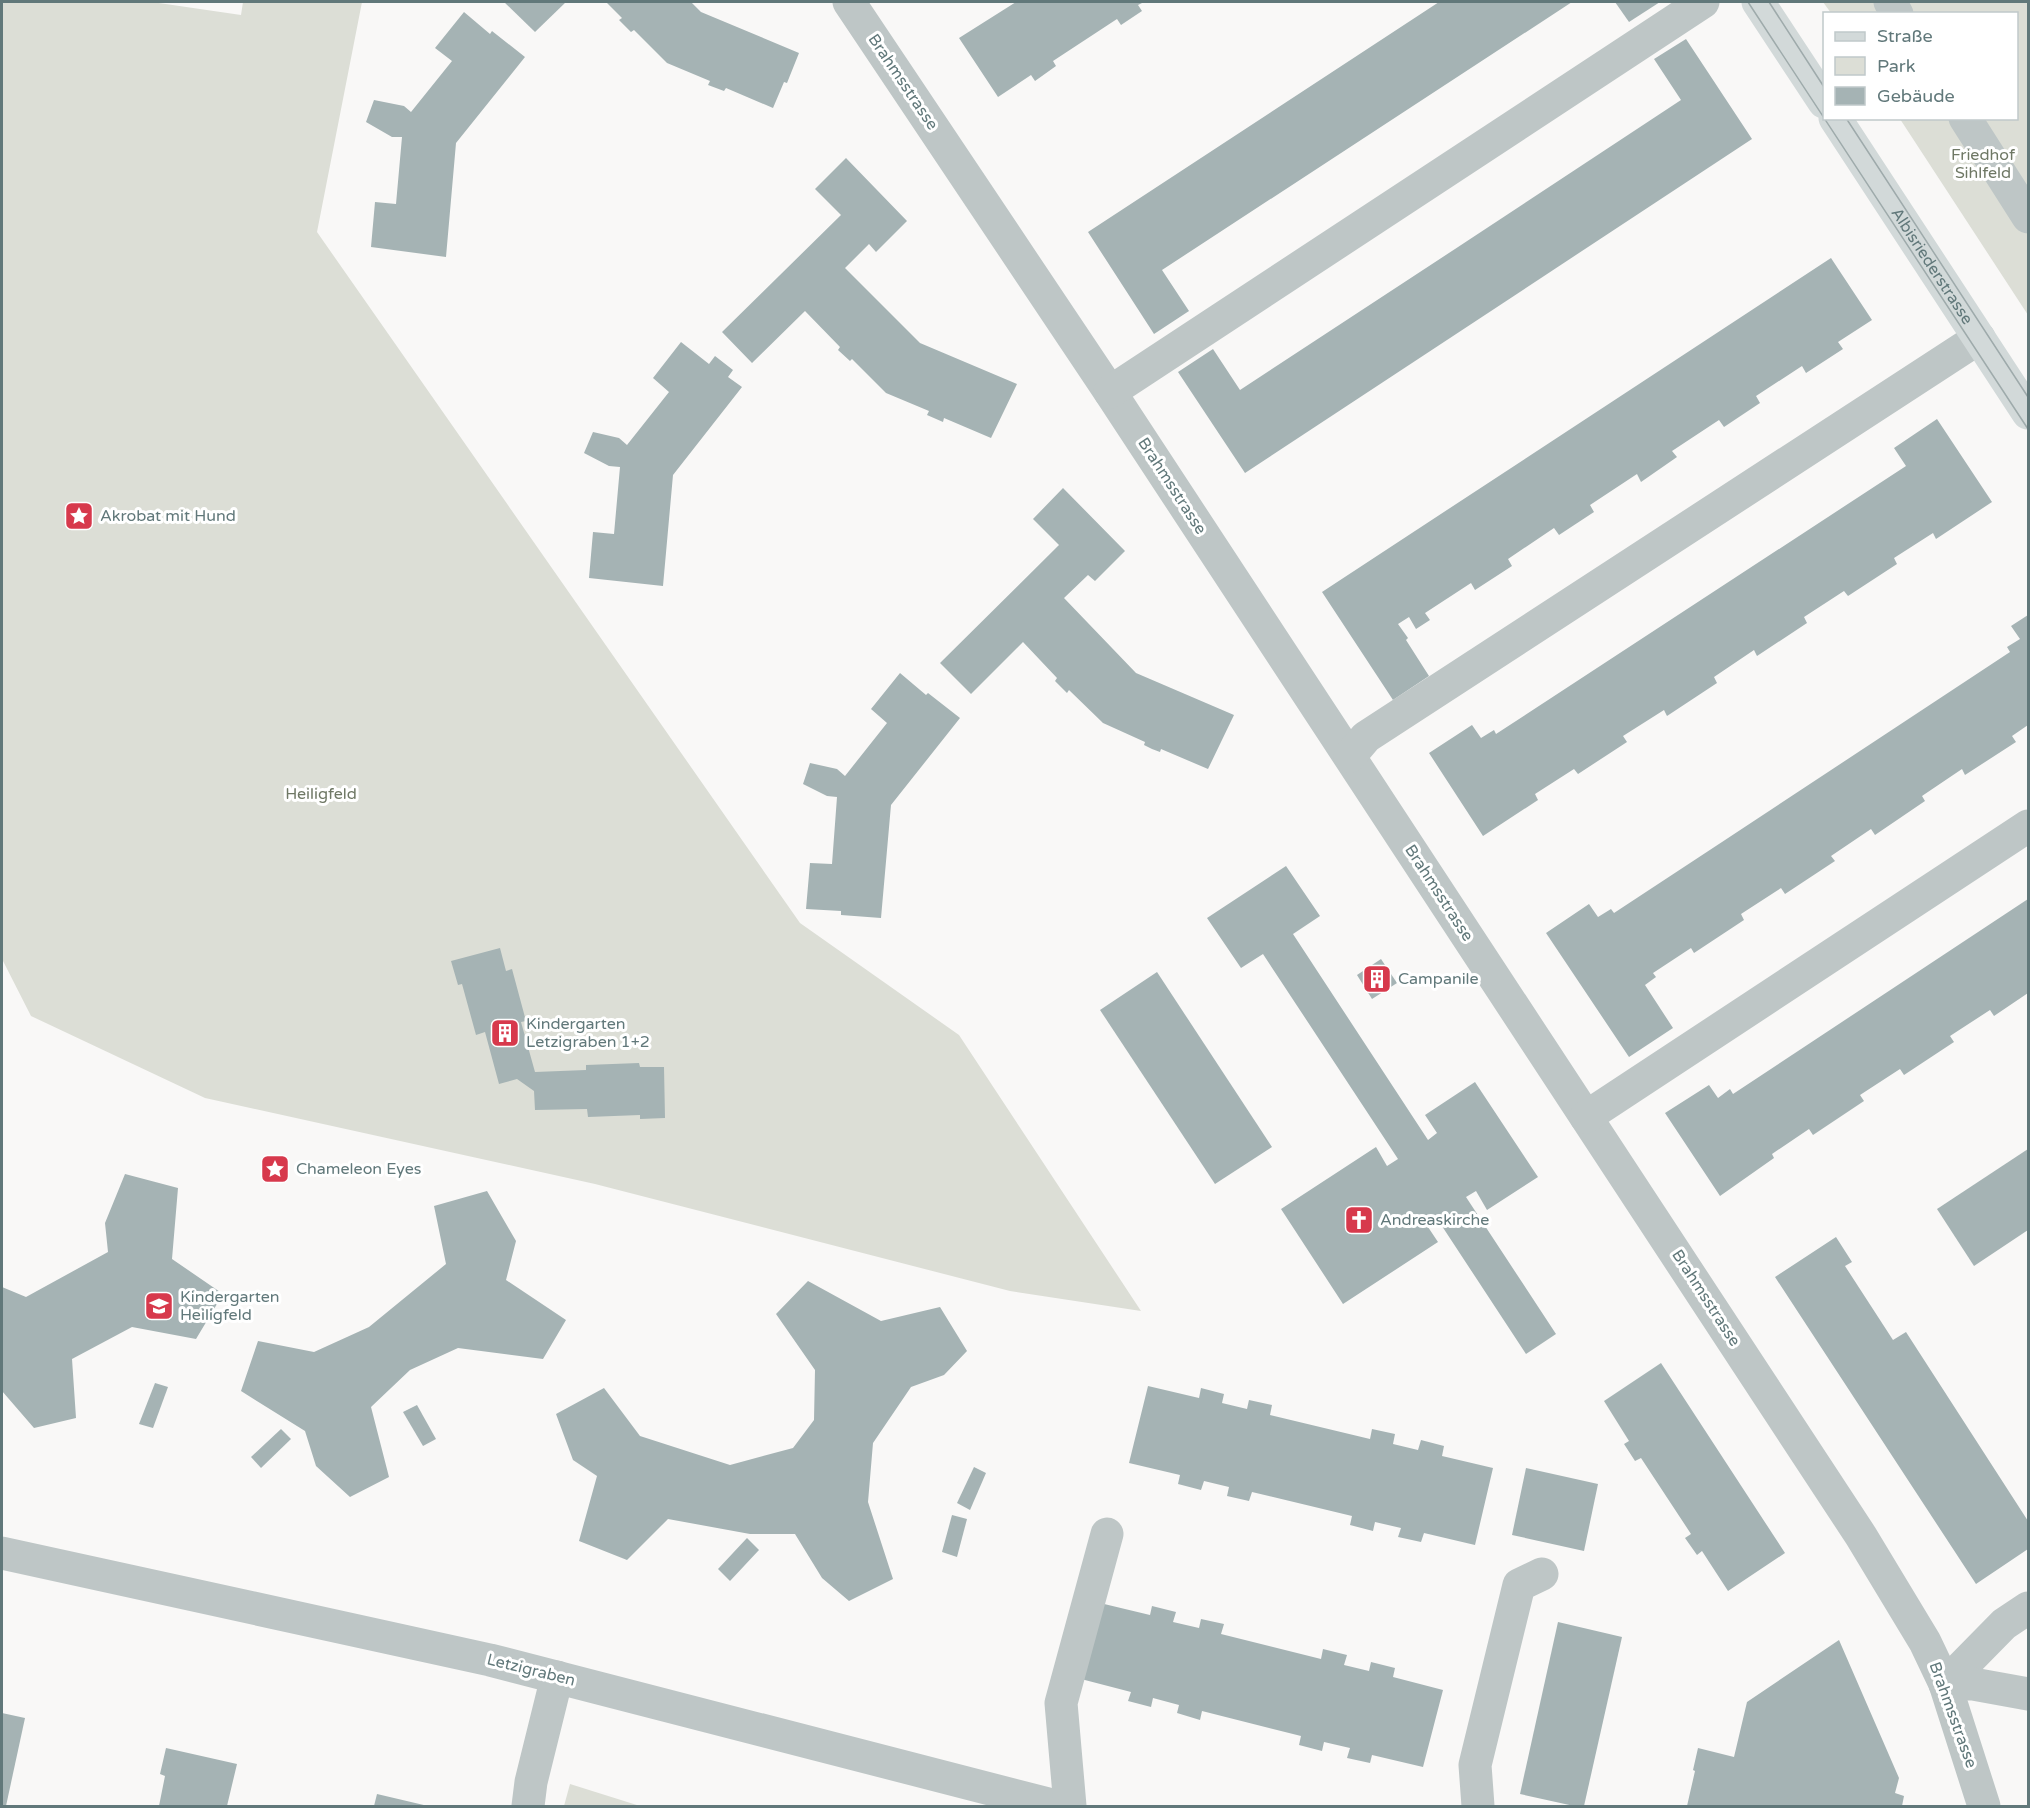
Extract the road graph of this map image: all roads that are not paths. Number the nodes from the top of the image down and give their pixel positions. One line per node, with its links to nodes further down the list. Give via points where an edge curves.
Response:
1 (849, 2): 9 (street, Brahmsstrasse)
2 (1703, 2): 9 (street)
3 (1758, 2): 4 (main road)
4 (1823, 100)
5 (1836, 120): 8 (main road, Albisriederstrasse)
6 (1966, 120): 7 (street)
7 (2028, 217)
8 (1979, 338): 10 (main road, Albisriederstrasse); 11 (street, via 1366,737)
9 (1110, 392): 11 (street, Brahmsstrasse)
10 (2028, 412)
11 (1350, 756): 13 (street, Brahmsstrasse)
12 (2028, 826): 13 (street)
13 (1586, 1117): 19 (street, Brahmsstrasse, via 1861,1536 1926,1642)
14 (1107, 1534): 23 (street, via 1061,1703)
15 (2, 1553): 18 (street, Letzigraben)
16 (1542, 1574): 24 (street, via 1519,1585 1475,1765)
17 (2028, 1608): 19 (street, via 2004,1624)
18 (557, 1677): 21 (street); 22 (street, Letzigraben)
19 (1945, 1684): 20 (street, via 1974,1684); 25 (street, Brahmsstrasse)
20 (2028, 1694)
21 (528, 1806)
22 (1056, 1806)
23 (1070, 1806)
24 (1478, 1806)
25 (1984, 1806)

